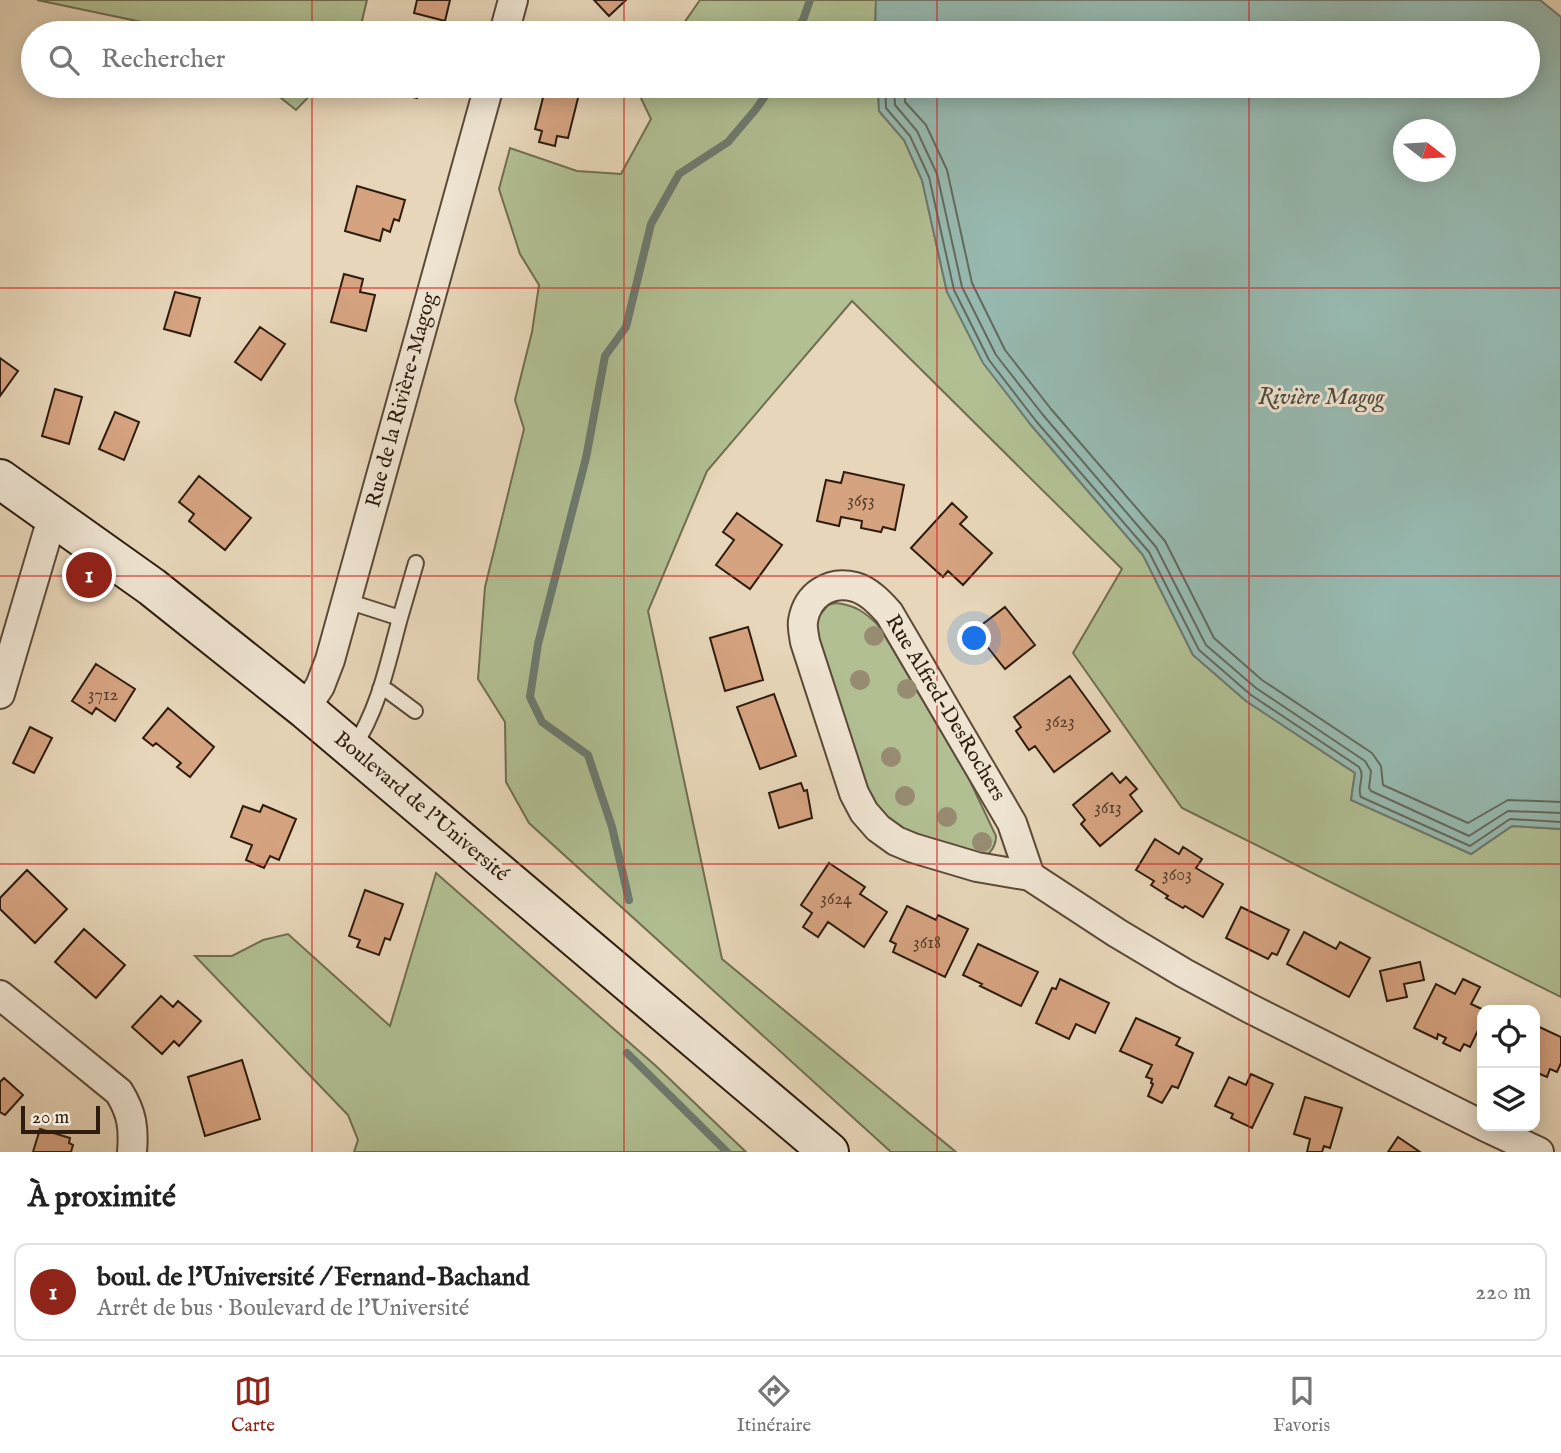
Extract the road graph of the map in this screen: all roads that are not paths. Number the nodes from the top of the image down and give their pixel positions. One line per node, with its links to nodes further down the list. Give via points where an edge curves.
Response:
1 (513, 0): 2 (street)
2 (507, 21)
3 (486, 98): 7 (street, Rue de la Rivière-Magog)
4 (0, 479): 5 (street, Boulevard de l'Université)
5 (53, 515): 10 (street); 11 (street, Boulevard de l'Université)
6 (416, 563): 8 (lane)
7 (347, 601): 8 (lane); 11 (street, Rue de la Rivière-Magog, via 327,671)
8 (400, 618): 9 (lane)
9 (380, 689): 12 (lane); 13 (lane)
10 (0, 694)
11 (305, 709): 13 (street, Boulevard de l'Université)
12 (415, 711)
13 (352, 749): 20 (street, Boulevard de l'Université)
14 (1030, 876): 14 (street, Rue Alfred-DesRochers, via 976,867 913,848 878,828 864,812 804,642 802,623 807,606 828,586 857,587 889,614 1013,823); 16 (street, Rue Alfred-DesRochers, via 1195,979)
15 (0, 995): 19 (street, via 119,1092 130,1109)
16 (1477, 1122)
17 (1493, 1131): 18 (street, Rue Alfred-DesRochers)
18 (1520, 1148)
19 (132, 1152)
20 (829, 1152)

